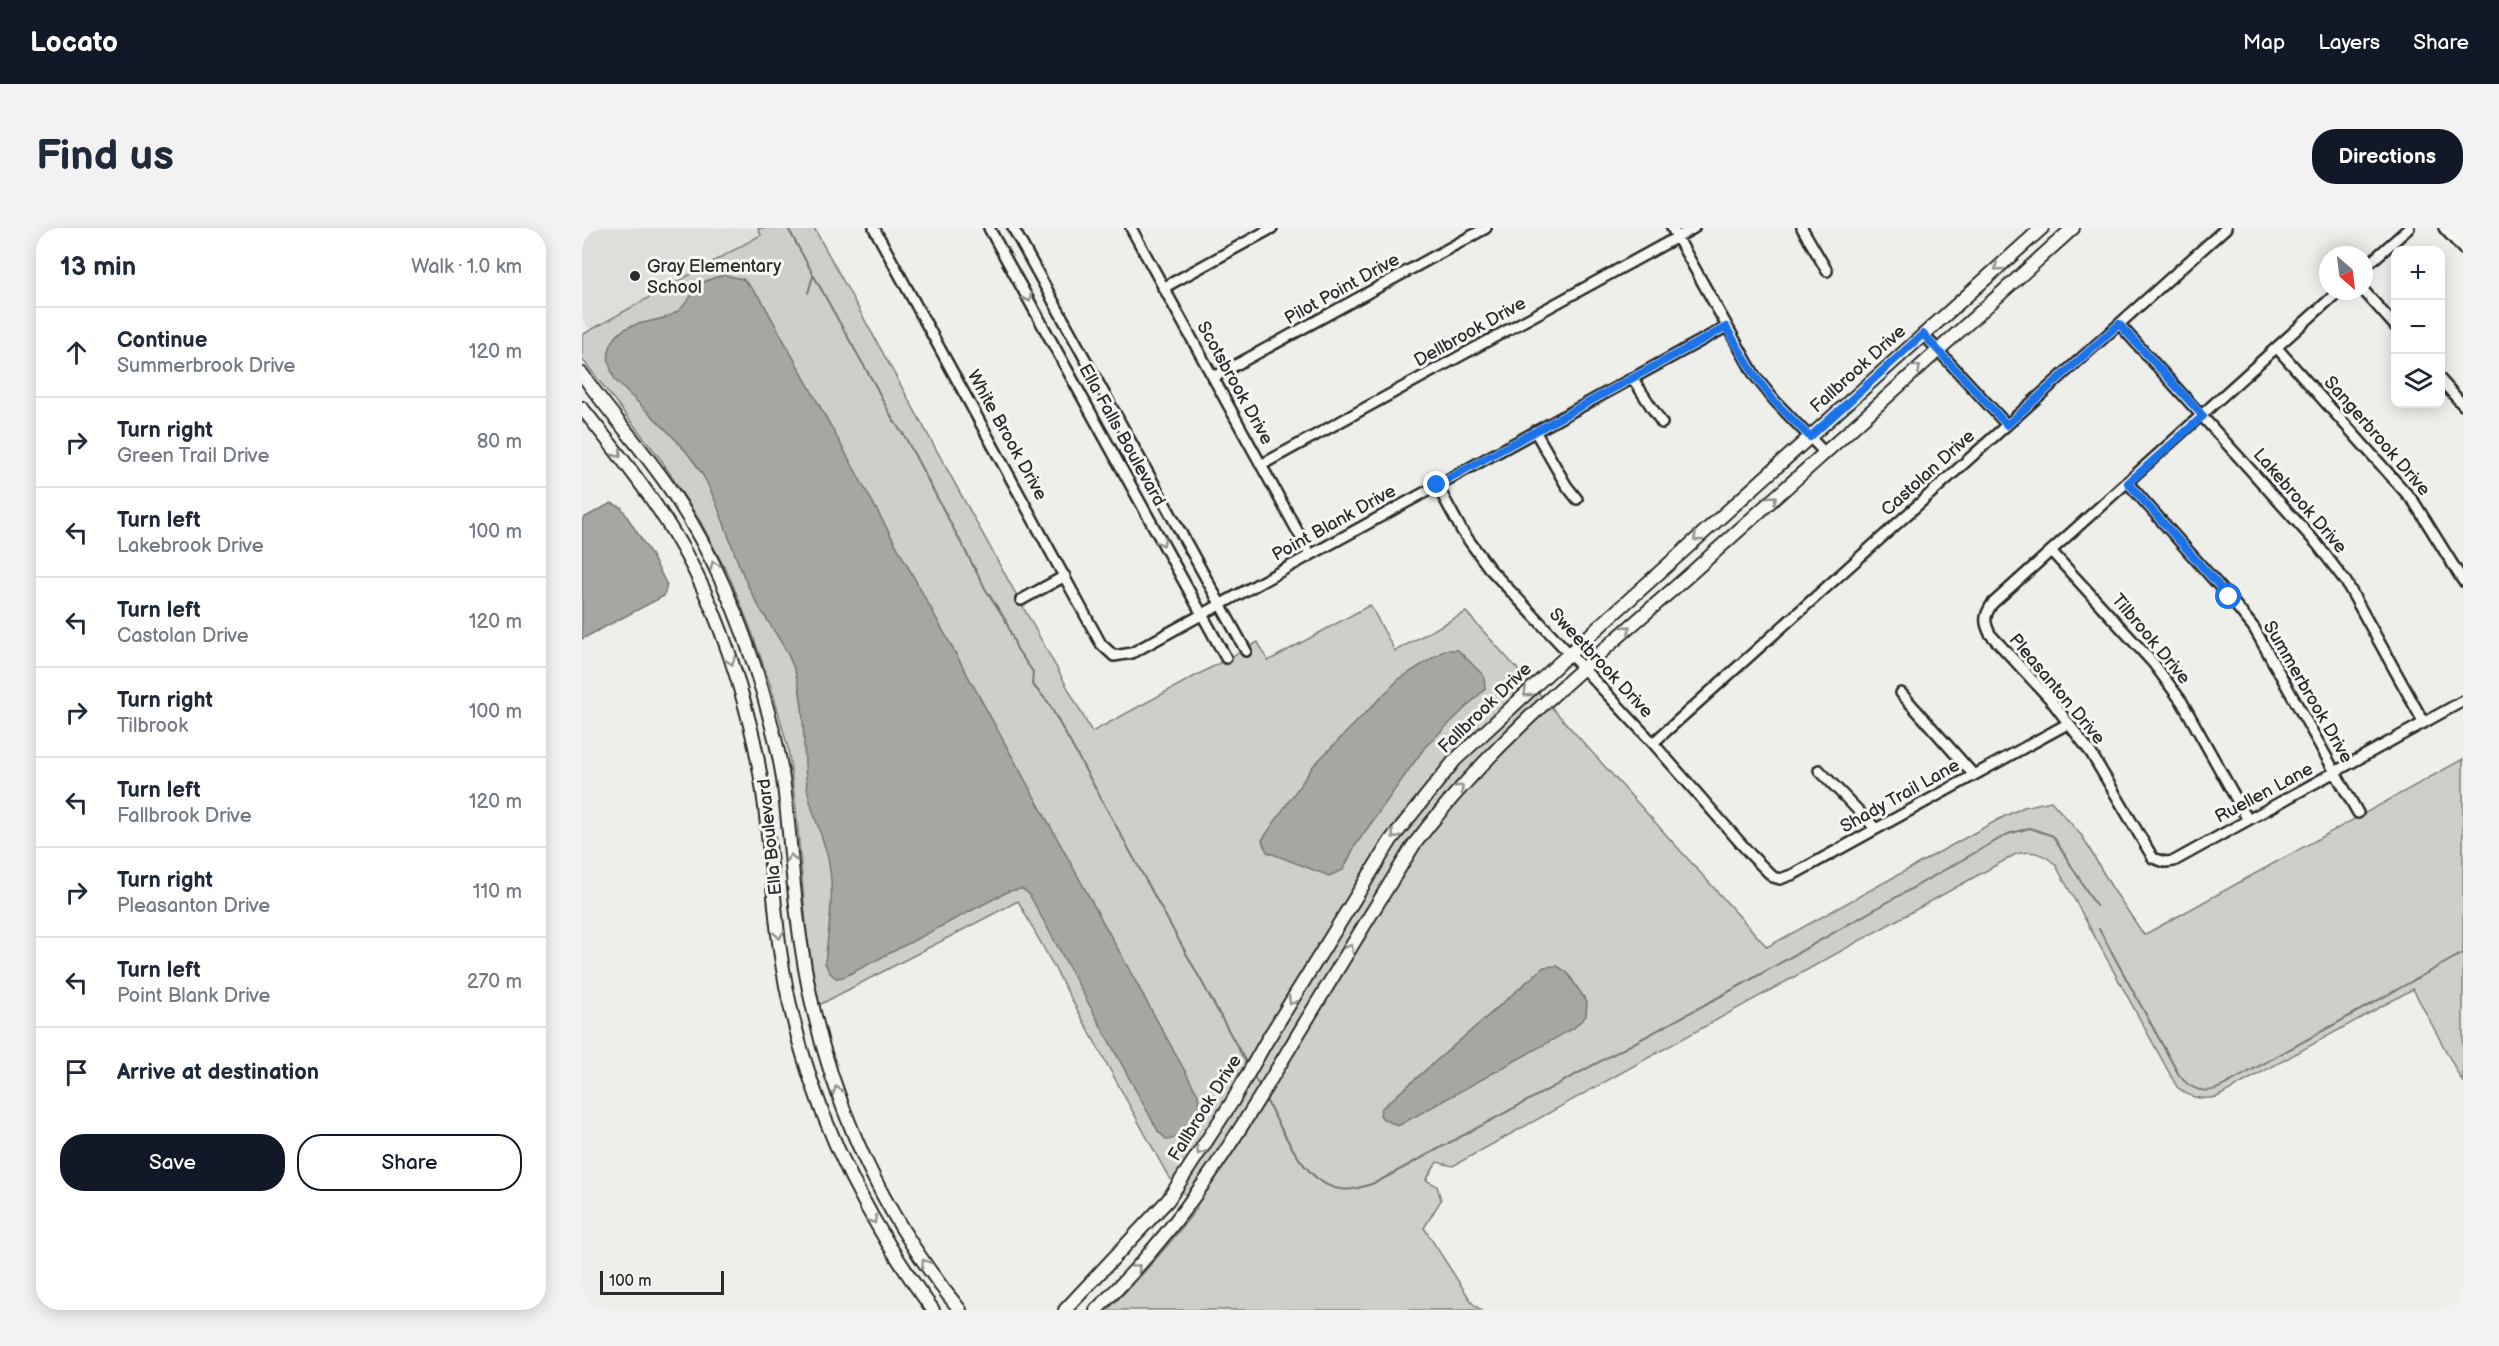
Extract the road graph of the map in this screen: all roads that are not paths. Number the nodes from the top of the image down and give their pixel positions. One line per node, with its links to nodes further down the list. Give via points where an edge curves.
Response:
1 (874, 228): 53 (street, White Brook Drive)
2 (989, 228): 21 (street, Ella Falls Boulevard)
3 (1014, 228): 19 (street, Ella Falls Boulevard)
4 (1131, 228): 22 (street, Scotsbrook Drive)
5 (1272, 228): 22 (street)
6 (1486, 228): 32 (street, Pilot Point Drive)
7 (1672, 228): 15 (street)
8 (1694, 228): 15 (street, Dellbrook Drive)
9 (1802, 228): 20 (street)
10 (2073, 228): 16 (main road, Fallbrook Drive)
11 (2226, 228): 26 (street, Castolan Drive)
12 (2409, 228): 18 (street)
13 (2444, 228): 17 (street)
14 (2040, 230): 16 (main road); 28 (main road, Fallbrook Drive, one-way to 28)
15 (1677, 238): 27 (street); 45 (street, Dellbrook Drive)
16 (2053, 246): 30 (main road, Fallbrook Drive)
17 (2463, 249)
18 (2373, 260)
19 (1036, 269): 21 (street); 40 (street, Ella Falls Boulevard)
20 (1827, 271)
21 (1018, 279): 42 (street, Ella Falls Boulevard, one-way to 42)
22 (1164, 288): 32 (street, Scotsbrook Drive)
23 (2329, 300): 29 (street)
24 (2372, 300): 25 (street)
25 (2391, 321)
26 (2119, 324): 37 (street, Lakebrook Drive); 39 (street, Castolan Drive)
27 (1726, 327): 33 (street, Point Blank Drive); 43 (street, via 1774,401)
28 (1923, 334): 30 (street); 43 (main road, Fallbrook Drive)
29 (2277, 348): 37 (street); 54 (street, Sangerbrook Drive, via 2414,502)
30 (1938, 349): 39 (street); 44 (main road, Fallbrook Drive, one-way to 30)
31 (582, 375): 58 (main road, Ella Boulevard, one-way to 31, via 689,518 647,456)
32 (1214, 377): 45 (street, Scotsbrook Drive)
33 (1633, 379): 38 (street); 41 (street, Point Blank Drive)
34 (2445, 385): 35 (street)
35 (2463, 405)
36 (582, 408): 59 (main road, Ella Boulevard, one-way to 59, via 671,529)
37 (2203, 416): 46 (street); 68 (street, Lakebrook Drive, via 2308,533 2346,582)
38 (1662, 423)
39 (2007, 425): 69 (street, Castolan Drive)
40 (1122, 426): 42 (street); 56 (street, Ella Falls Boulevard)
41 (1535, 431): 47 (street, Point Blank Drive); 48 (street)
42 (1104, 436): 57 (street, Ella Falls Boulevard, one-way to 57)
43 (1810, 437): 44 (street); 51 (main road, Fallbrook Drive, one-way to 51)
44 (1825, 453): 52 (main road, Fallbrook Drive, one-way to 44)
45 (1261, 465): 50 (street, Scotsbrook Drive)
46 (2128, 483): 49 (street); 71 (street, Summerbrook Drive, via 2254,628)
47 (1437, 485): 50 (street, Point Blank Drive); 61 (street, Sweetbrook Drive, via 1482,559)
48 (1576, 499)
49 (2052, 552): 67 (street, Pleasanton Drive, via 1992,604 1984,623); 76 (street, Tilbrook Drive, via 2154,664 2182,702)
50 (1310, 554): 56 (street, Point Blank Drive)
51 (1675, 559): 52 (main road); 61 (main road, Fallbrook Drive)
52 (1689, 574): 64 (main road, Fallbrook Drive, one-way to 52)
53 (1065, 576): 55 (street); 62 (street, White Brook Drive, via 1101,644)
54 (2463, 581)
55 (1021, 600)
56 (1219, 604): 57 (street, Point Blank Drive); 60 (street, Ella Falls Boulevard)
57 (1201, 615): 62 (street, Point Blank Drive, via 1132,652); 63 (street, Ella Falls Boulevard)
58 (737, 618): 59 (main road); 80 (main road, Ella Boulevard, one-way to 58, via 779,755 762,689)
59 (717, 626): 81 (main road, Ella Boulevard, one-way to 81, via 742,695 758,759)
60 (1246, 651)
61 (1570, 653): 64 (street, Sweetbrook Drive); 73 (main road, Fallbrook Drive, one-way to 73, via 1455,760)
62 (1114, 656)
63 (1226, 658)
64 (1584, 668): 69 (street, Sweetbrook Drive); 74 (main road, Fallbrook Drive, one-way to 64, via 1501,744)
65 (1901, 693): 72 (street)
66 (2463, 701): 68 (street, Ruellen Lane)
67 (2069, 723): 72 (street, Shady Trail Lane); 79 (street, Pleasanton Drive, via 2096,761 2152,858)
68 (2424, 723): 71 (street, Ruellen Lane)
69 (1653, 743): 78 (street, Sweetbrook Drive)
70 (1819, 770): 77 (street)
71 (2336, 773): 75 (street, Summerbrook Drive); 76 (street, Ruellen Lane)
72 (1973, 774): 77 (street, Shady Trail Lane)
73 (1425, 796): 74 (main road); 82 (main road, Fallbrook Drive, one-way to 82, via 1391,840)
74 (1442, 808): 83 (main road, Fallbrook Drive, one-way to 74, via 1413,846)
75 (2358, 813)
76 (2247, 820): 79 (street, Ruellen Lane)
77 (1876, 829): 78 (street, Shady Trail Lane, via 1780,879)
78 (1751, 855)
79 (2174, 861)
80 (809, 990): 81 (main road); 84 (main road, Ella Boulevard, one-way to 80, via 828,1065)
81 (788, 995): 85 (main road, Ella Boulevard, via 811,1080)
82 (1239, 1089): 83 (main road); 86 (main road, Fallbrook Drive, one-way to 86)
83 (1257, 1102): 87 (main road, Fallbrook Drive)
84 (864, 1159): 85 (main road); 89 (main road, Ella Boulevard, one-way to 84, via 908,1237)
85 (845, 1168): 88 (main road, Ella Boulevard, one-way to 88, via 890,1248)
86 (1152, 1219): 87 (main road); 90 (main road, Fallbrook Drive)
87 (1169, 1232): 91 (main road, Fallbrook Drive, one-way to 87)
88 (933, 1310)
89 (960, 1310)
90 (1065, 1310)
91 (1096, 1310)

